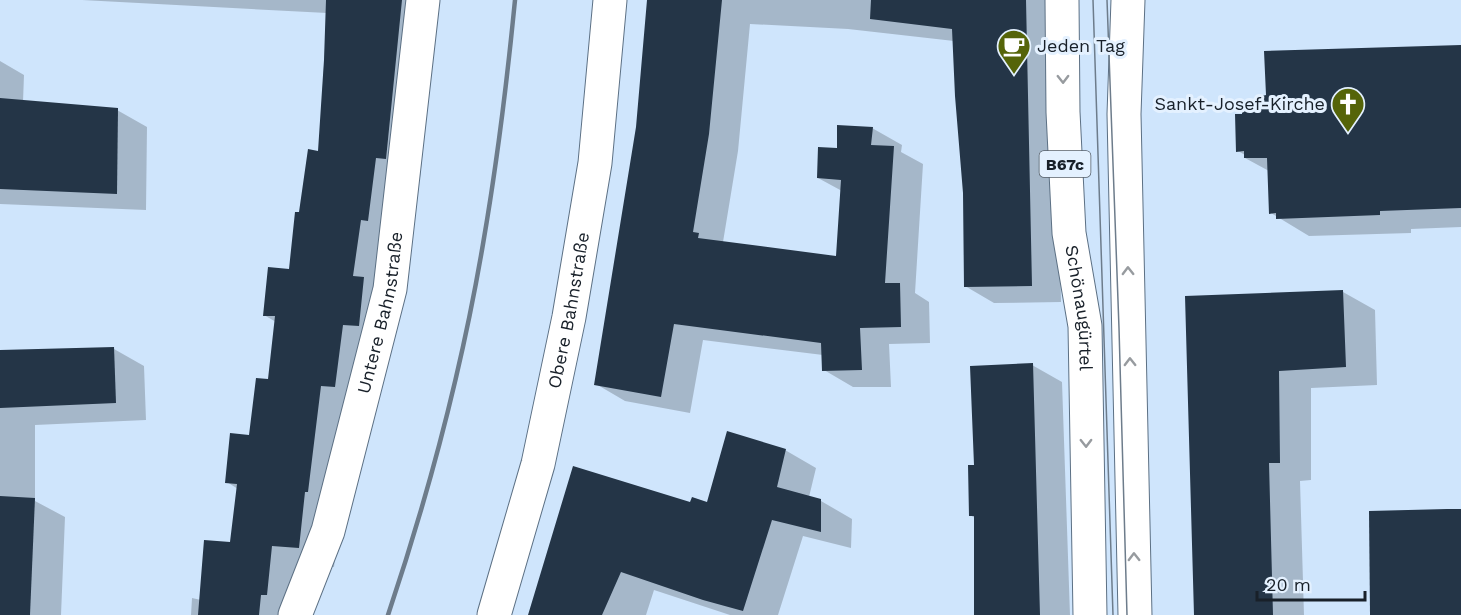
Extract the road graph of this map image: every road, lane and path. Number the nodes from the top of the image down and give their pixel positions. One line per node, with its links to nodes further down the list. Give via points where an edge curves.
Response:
1 (423, 0): 5 (street, Untere Bahnstraße, via 390,288 328,531)
2 (610, 0): 6 (street, Obere Bahnstraße, via 596,163 569,317 538,464)
3 (1062, 0): 7 (street, Schönaugürtel / B67c, one-way to 7, via 1069,233 1085,326)
4 (1128, 0): 8 (street, one-way to 4, via 1124,114)
5 (296, 615)
6 (494, 615)
7 (1090, 615)
8 (1135, 615)

